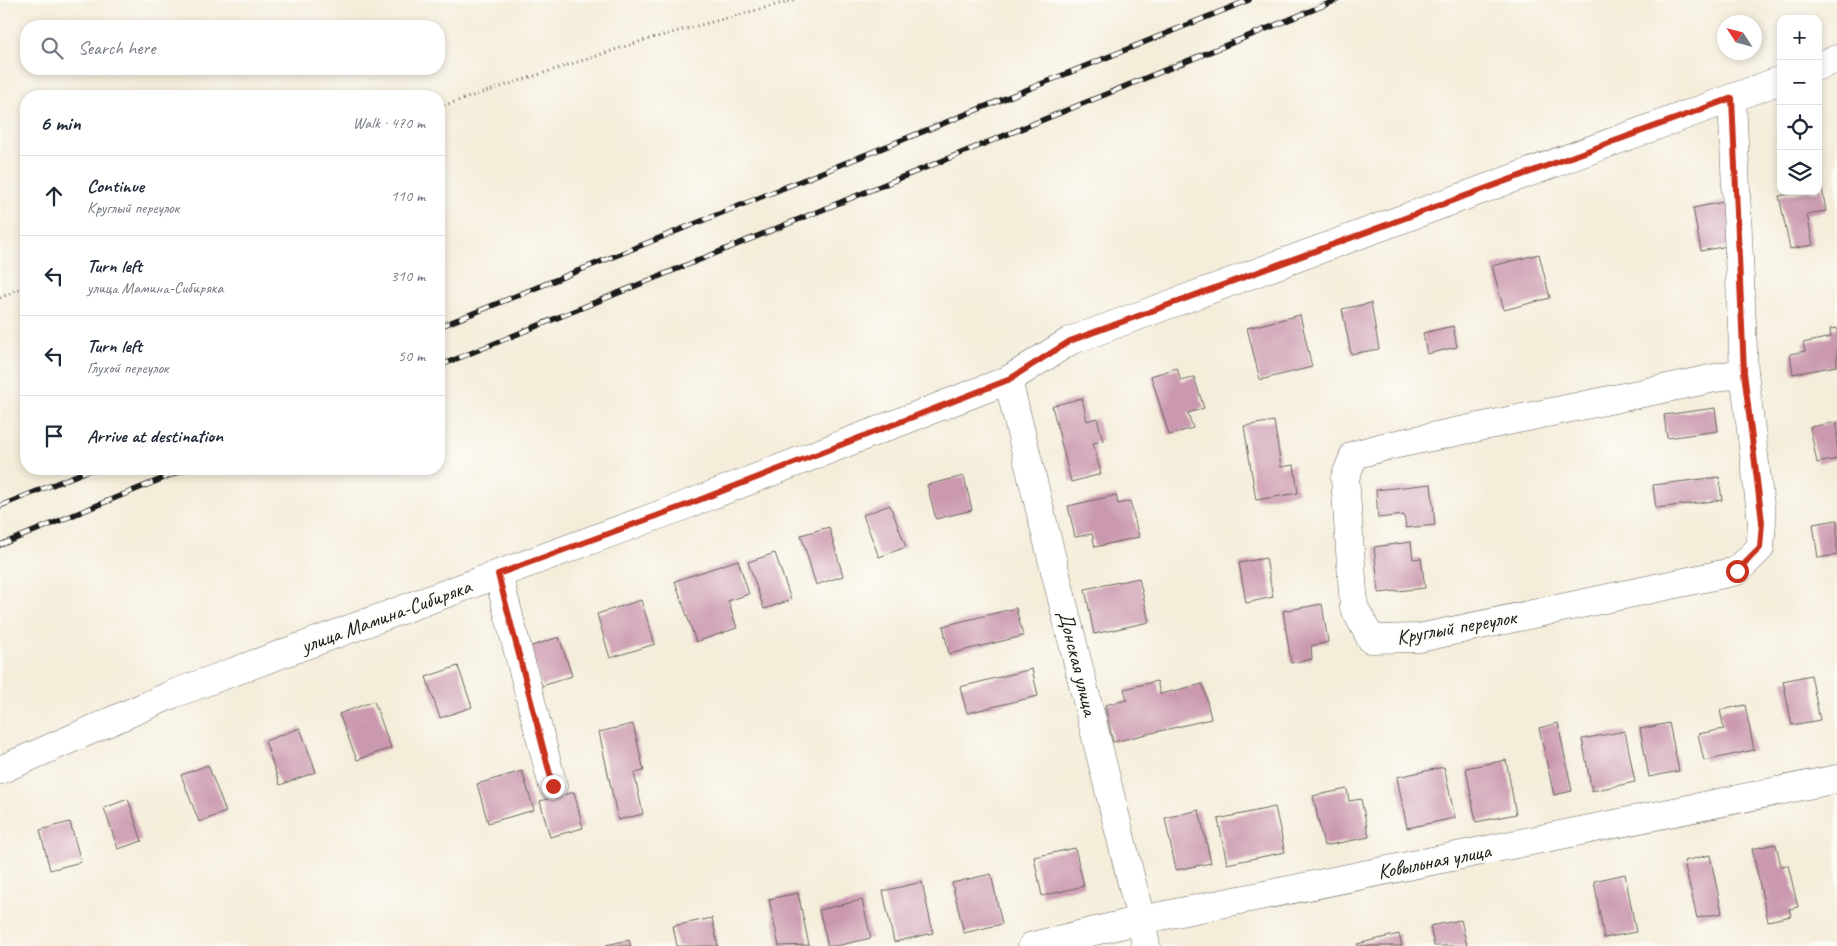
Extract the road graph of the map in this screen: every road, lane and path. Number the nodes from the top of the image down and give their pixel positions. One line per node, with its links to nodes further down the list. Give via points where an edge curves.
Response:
1 (794, 0): 6 (path, via 645,40)
2 (1837, 59): 3 (street)
3 (1822, 65)
4 (1777, 81): 5 (street, улица Мамина-Сибиряка)
5 (1732, 98): 9 (street, Круглый переулок); 10 (street, улица Мамина-Сибиряка, via 1070,341)
6 (445, 105)
7 (20, 289): 8 (path)
8 (0, 298)
9 (1744, 372): 9 (street, Круглый переулок, via 1762,522 1760,548 1737,571 1419,638 1372,639 1354,607 1345,478 1354,455)
10 (1008, 380): 11 (street, улица Мамина-Сибиряка); 15 (street, Донская улица)
11 (498, 574): 12 (street, улица Мамина-Сибиряка, via 173,694); 14 (street)
12 (0, 770)
13 (1837, 779): 15 (street, Ковыльная улица)
14 (553, 786)
15 (1144, 933): 16 (street, Ковыльная улица)
16 (1032, 946)

